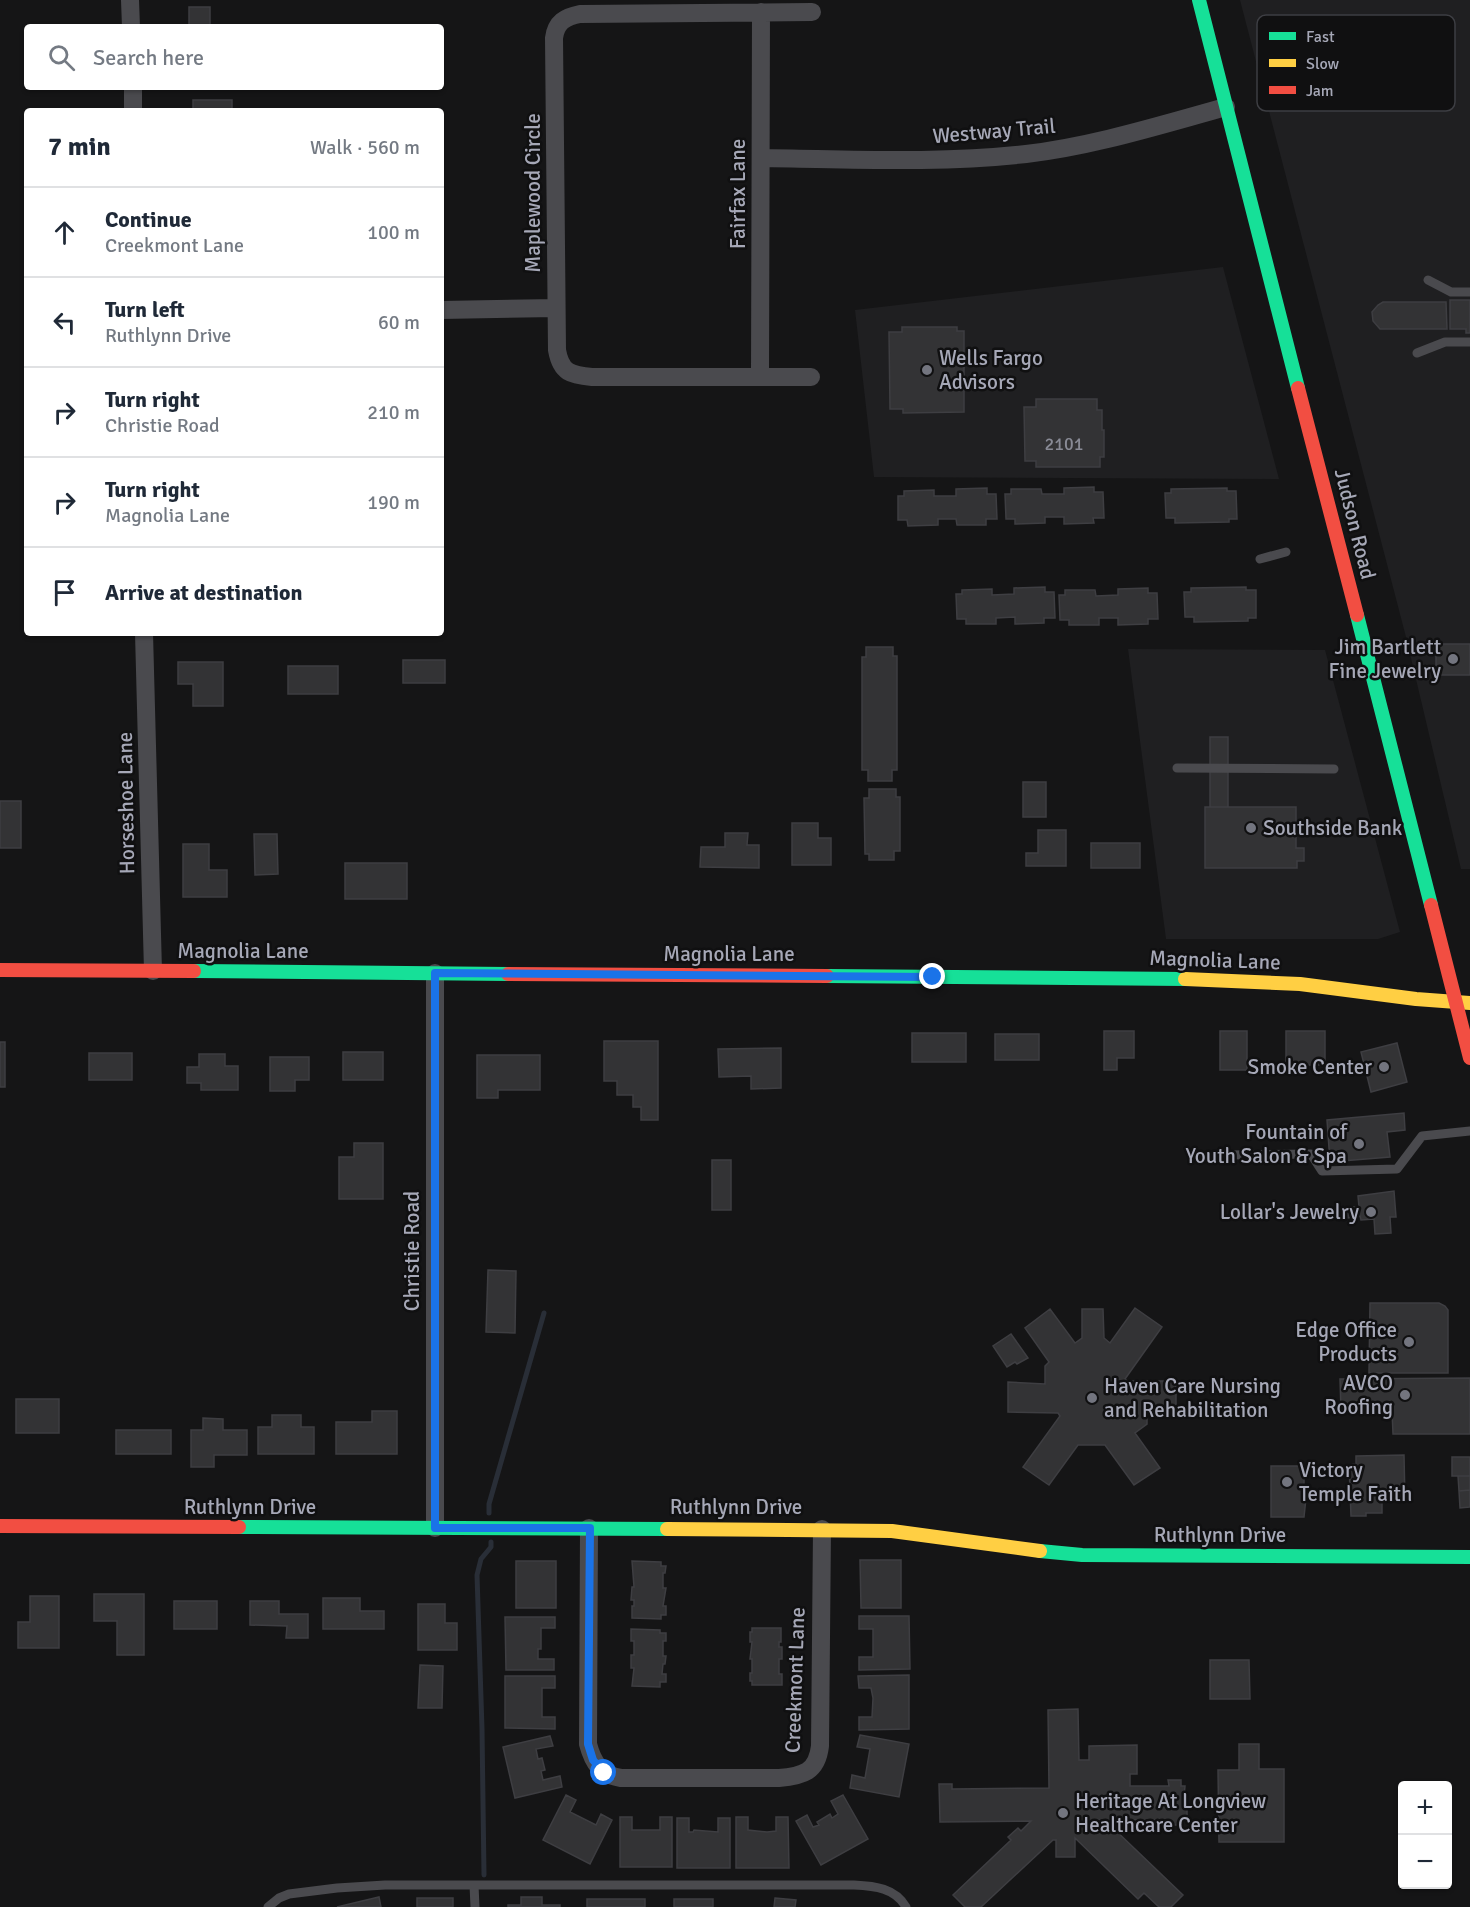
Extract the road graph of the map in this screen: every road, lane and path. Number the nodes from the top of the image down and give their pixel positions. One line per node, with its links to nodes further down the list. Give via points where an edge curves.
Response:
1 (130, 0): 5 (street)
2 (1199, 0): 7 (main road, Judson Road)
3 (761, 12): 4 (street, Maplewood Circle); 9 (street, Fairfax Lane); 12 (street, Maplewood Circle, via 580,14 562,20 556,29)
4 (812, 12)
5 (131, 24)
6 (133, 90): 8 (street)
7 (1226, 107): 9 (street, Westway Trail, via 1107,139 1028,153 961,159); 26 (main road, Judson Road)
8 (133, 108)
9 (761, 158): 16 (street, Fairfax Lane)
10 (1428, 280): 11 (lane, via 1451,292)
11 (1470, 292)
12 (556, 308): 13 (street); 16 (street, Maplewood Circle, via 558,360 569,373 592,377)
13 (444, 310)
14 (1470, 342): 15 (lane, via 1445,342)
15 (1418, 353)
16 (760, 377): 17 (street, Maplewood Circle)
17 (811, 377)
18 (1286, 552): 19 (lane)
19 (1260, 559)
20 (144, 636): 24 (street, Horseshoe Lane)
21 (1177, 768): 22 (lane)
22 (1334, 769)
23 (0, 970): 24 (main road, Magnolia Lane)
24 (153, 971): 25 (main road, Magnolia Lane)
25 (435, 973): 26 (main road, Magnolia Lane, via 1199,979 1300,984); 31 (street, Christie Road)
26 (1463, 1003): 27 (main road, Judson Road)
27 (1470, 1058)
28 (1470, 1131): 29 (lane, via 1422,1136 1397,1169 1322,1171 1311,1155)
29 (1227, 1155)
30 (0, 1526): 31 (main road, Ruthlynn Drive)
31 (435, 1528): 32 (main road, Ruthlynn Drive)
32 (590, 1528): 33 (main road, Ruthlynn Drive); 33 (street, Creekmont Lane, via 588,1744 597,1767 621,1778 779,1778 800,1776 813,1767 820,1746)
33 (822, 1529): 34 (main road, Ruthlynn Drive, via 903,1532 1082,1556)
34 (1470, 1557)
35 (474, 1885): 36 (lane, via 325,1889 289,1894); 37 (lane); 38 (lane, via 854,1885 891,1891)
36 (268, 1907)
37 (475, 1907)
38 (906, 1907)

